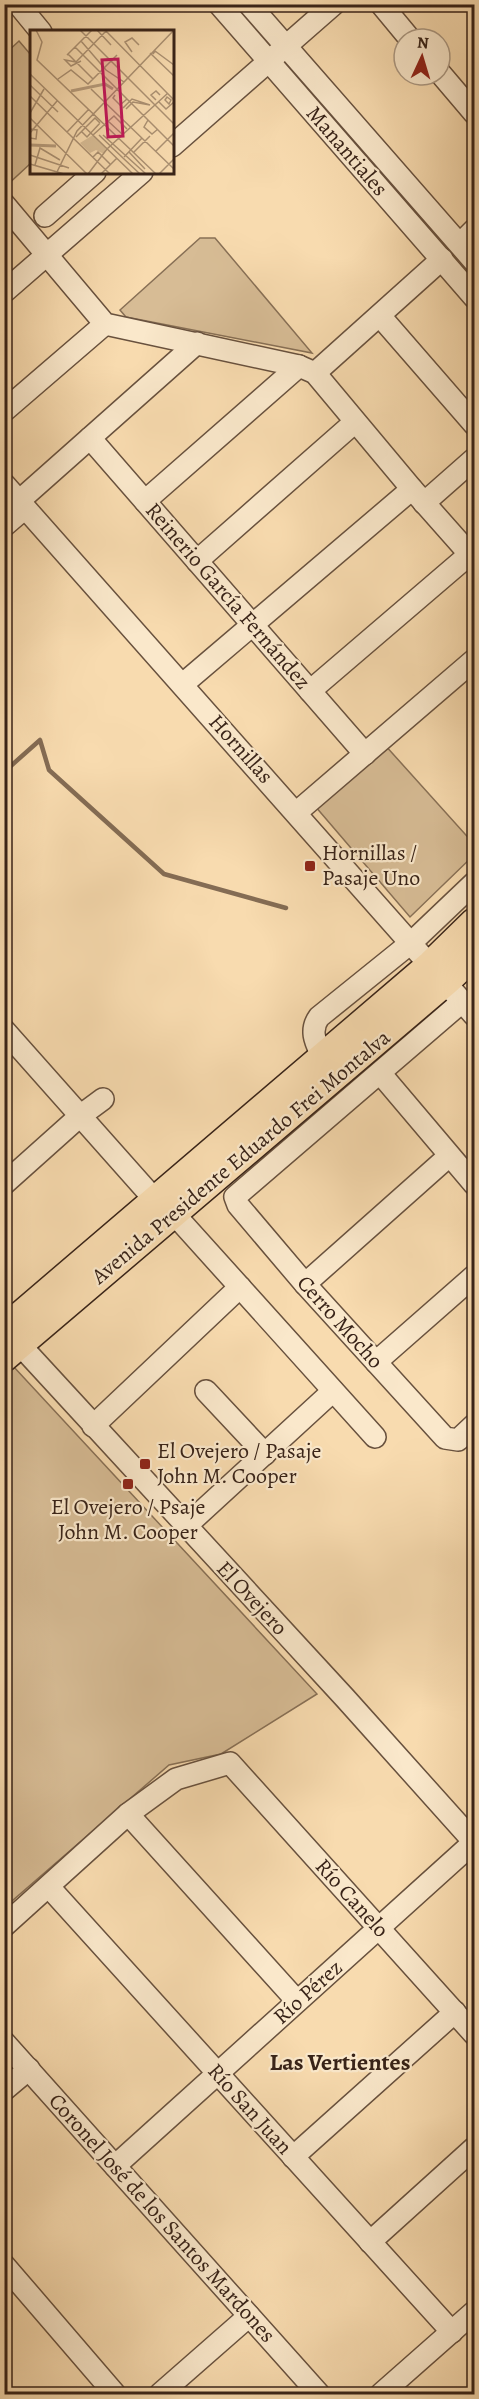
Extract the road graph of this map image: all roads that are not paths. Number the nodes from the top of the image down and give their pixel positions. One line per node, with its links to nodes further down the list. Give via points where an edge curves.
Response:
1 (18, 4): 7 (street)
2 (219, 4): 9 (street, Manantiales)
3 (249, 4): 8 (street, Manantiales)
4 (334, 4): 8 (street)
5 (381, 4): 6 (street)
6 (400, 27)
7 (39, 30)
8 (287, 47): 9 (street); 17 (street, Manantiales)
9 (269, 62): 12 (street); 19 (street, Manantiales)
10 (452, 87): 11 (street)
11 (474, 113)
12 (174, 144)
13 (93, 174): 16 (street)
14 (140, 174): 18 (street)
15 (4, 204): 18 (street)
16 (45, 216)
17 (467, 237): 20 (street, Manantiales)
18 (48, 254): 21 (street); 24 (street)
19 (442, 259): 22 (street, Manantiales); 23 (street)
20 (474, 261)
21 (4, 292)
22 (474, 297)
23 (380, 316): 26 (street); 29 (street)
24 (105, 324): 25 (street); 27 (street)
25 (197, 343): 26 (street); 30 (street)
26 (307, 370): 28 (street); 34 (street)
27 (4, 411)
28 (356, 422): 33 (street); 38 (street)
29 (474, 424)
30 (90, 438): 34 (street, Reinerio García Fernández); 35 (street)
31 (474, 459): 33 (street)
32 (4, 484): 35 (street, Hornillas)
33 (418, 496): 37 (street); 39 (street)
34 (145, 501): 38 (street, Reinerio García Fernández)
35 (22, 504): 36 (street); 41 (street, Hornillas)
36 (4, 526)
37 (472, 557): 42 (street)
38 (197, 561): 39 (street, Reinerio García Fernández)
39 (253, 625): 41 (street); 42 (street, Reinerio García Fernández)
40 (474, 660): 43 (street)
41 (183, 684): 44 (street, Hornillas)
42 (310, 691): 43 (street, Reinerio García Fernández)
43 (365, 754): 44 (street)
44 (297, 812): 47 (street, Hornillas)
45 (474, 882): 47 (street, Avenida Presidente Eduardo Frei Montalva)
46 (474, 922): 49 (main road, Avenida Presidente Eduardo Frei Montalva)
47 (412, 942): 49 (street, Hornillas); 51 (street, Avenida Presidente Eduardo Frei Montalva, via 315,1022 313,1034)
48 (474, 954): 49 (main road, Avenida Presidente Eduardo Frei Montalva)
49 (454, 990): 51 (main road, Avenida Presidente Eduardo Frei Montalva); 52 (street, Avenida Presidente Eduardo Frei Montalva); 59 (main road, Avenida Presidente Eduardo Frei Montalva)
50 (4, 1030): 54 (street)
51 (322, 1056): 59 (main road, Avenida Presidente Eduardo Frei Montalva)
52 (380, 1073): 55 (street); 58 (street, Avenida Presidente Eduardo Frei Montalva)
53 (104, 1099): 54 (street)
54 (80, 1116): 56 (street); 59 (street)
55 (449, 1156): 57 (street); 61 (street)
56 (7, 1176)
57 (474, 1184)
58 (235, 1197): 61 (street, Cerro Mocho, via 237,1205)
59 (165, 1207): 62 (street); 63 (main road, Avenida Presidente Eduardo Frei Montalva)
60 (474, 1276): 64 (street)
61 (305, 1284): 64 (street, Cerro Mocho)
62 (240, 1287): 66 (street); 68 (street)
63 (8, 1337): 68 (street, El Ovejero)
64 (376, 1362): 67 (street, Cerro Mocho, via 445,1438 458,1440)
65 (206, 1391): 70 (street)
66 (333, 1391): 69 (street); 70 (street)
67 (474, 1425)
68 (93, 1426): 71 (street, El Ovejero)
69 (375, 1437)
70 (265, 1454): 71 (street)
71 (186, 1526): 73 (street, El Ovejero)
72 (128, 1814): 74 (street); 76 (street, Río Canelo, via 176,1779 230,1763); 77 (street)
73 (474, 1842): 76 (street, Río Pérez)
74 (49, 1887): 75 (street); 82 (street, Río San Juan)
75 (4, 1926)
76 (379, 1928): 77 (street, Río Pérez); 78 (street, Río Canelo)
77 (297, 2001): 82 (street, Río Pérez)
78 (455, 2012): 79 (street, Río Canelo); 85 (street)
79 (474, 2034)
80 (4, 2042): 81 (street, Coronel José de los Santos Mardones)
81 (29, 2069): 83 (street); 86 (street, Coronel José de los Santos Mardones)
82 (218, 2073): 85 (street, Río San Juan); 86 (street, Río Pérez)
83 (4, 2090)
84 (474, 2148): 87 (street)
85 (293, 2157): 87 (street, Río San Juan)
86 (115, 2166): 90 (street, Coronel José de los Santos Mardones)
87 (370, 2242): 91 (street, Río San Juan)
88 (4, 2265): 92 (street)
89 (474, 2312): 91 (street)
90 (249, 2316): 93 (street); 94 (street, Coronel José de los Santos Mardones)
91 (452, 2332): 95 (street)
92 (115, 2394)
93 (160, 2394)
94 (319, 2394)
95 (381, 2394)

